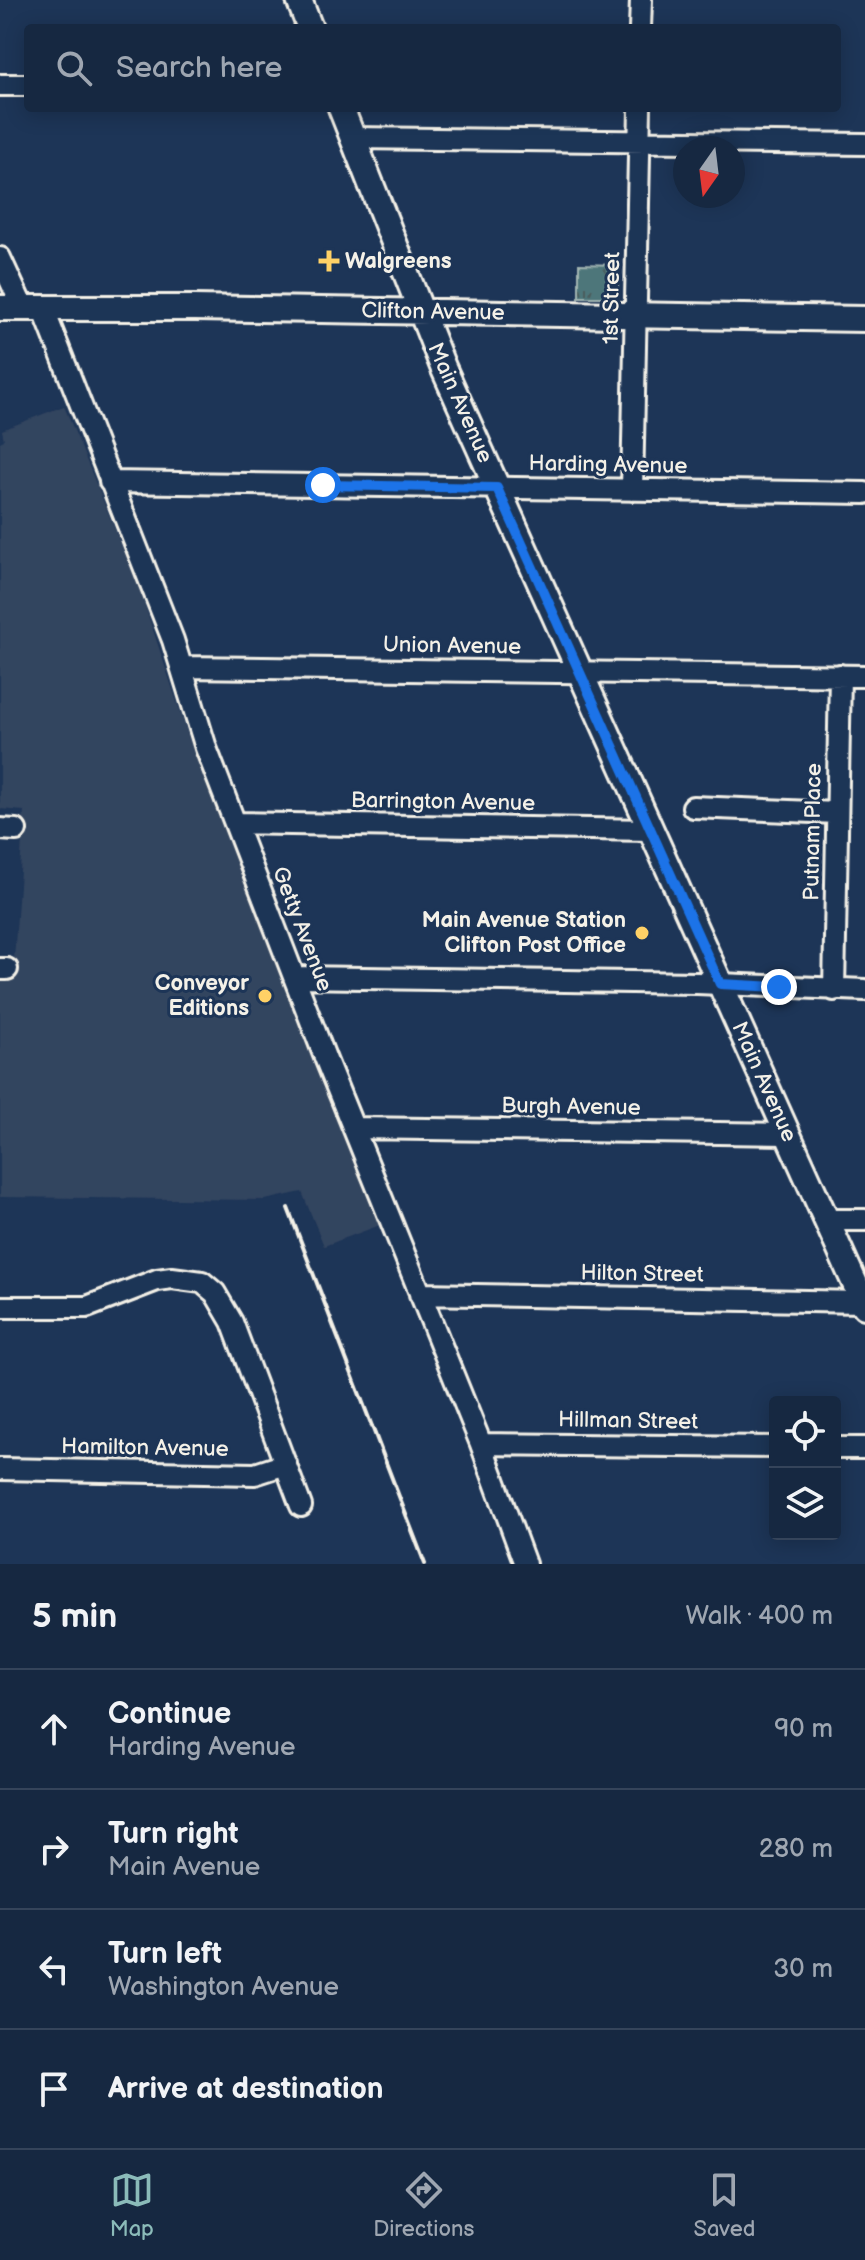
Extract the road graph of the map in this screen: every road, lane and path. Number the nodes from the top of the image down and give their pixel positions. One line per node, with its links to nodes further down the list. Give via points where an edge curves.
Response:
1 (299, 0): 3 (main road)
2 (641, 0): 4 (street)
3 (308, 24)
4 (640, 24)
5 (0, 85): 6 (street)
6 (24, 85)
7 (343, 112): 9 (main road, Main Avenue)
8 (640, 112): 10 (street, 1st Street)
9 (353, 138): 10 (street); 14 (main road, Main Avenue)
10 (639, 142): 11 (street); 15 (street, 1st Street)
11 (865, 144)
12 (0, 258): 13 (street, Getty Avenue)
13 (22, 308): 14 (main road, Clifton Avenue); 17 (street, Getty Avenue)
14 (420, 311): 15 (main road, Clifton Avenue); 18 (main road, Main Avenue)
15 (635, 315): 16 (main road, Clifton Avenue); 19 (street, 1st Street)
16 (865, 319)
17 (110, 482): 18 (street, Harding Avenue); 21 (street, Getty Avenue)
18 (497, 488): 19 (street, Harding Avenue); 22 (main road, Main Avenue)
19 (632, 490): 20 (street, Harding Avenue)
20 (865, 493)
21 (182, 667): 22 (street, Union Avenue); 27 (street, Getty Avenue, via 193,714)
22 (580, 672): 23 (street, Union Avenue); 28 (main road, Main Avenue)
23 (840, 675): 24 (street, Union Avenue); 26 (street, Putnam Place)
24 (865, 676)
25 (693, 807): 26 (street)
26 (837, 813): 31 (street, Putnam Place)
27 (236, 823): 28 (street, Barrington Avenue); 29 (street, Getty Avenue)
28 (651, 830): 30 (main road, Main Avenue)
29 (295, 977): 30 (street); 33 (street, Getty Avenue)
30 (720, 984): 31 (street); 34 (main road, Main Avenue)
31 (834, 990): 32 (street)
32 (865, 990)
33 (354, 1128): 34 (street, Burgh Avenue); 37 (street, Getty Avenue)
34 (787, 1134): 35 (main road, Main Avenue)
35 (825, 1220): 36 (street); 38 (main road, Main Avenue)
36 (865, 1220)
37 (420, 1294): 38 (street, Hilton Street); 40 (street, Getty Avenue)
38 (864, 1304)
39 (0, 1307): 44 (street, via 87,1307 157,1280 202,1282 229,1314)
40 (481, 1444): 41 (street, Hillman Street); 47 (street, Getty Avenue)
41 (769, 1447)
42 (841, 1448): 43 (street)
43 (865, 1448)
44 (286, 1464): 45 (street, Hamilton Avenue, via 255,1474); 46 (street)
45 (0, 1469)
46 (301, 1506)
47 (525, 1564)

